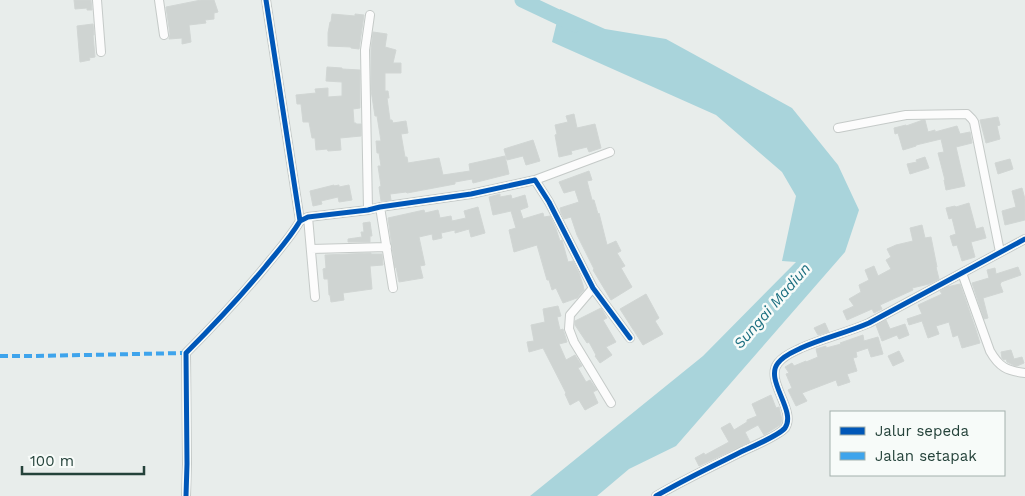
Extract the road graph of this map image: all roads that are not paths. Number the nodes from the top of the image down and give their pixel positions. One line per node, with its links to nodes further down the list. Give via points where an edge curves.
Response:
1 (97, 0): 6 (street)
2 (159, 0): 5 (street)
3 (266, 0): 13 (street)
4 (370, 15): 11 (street, via 365,50)
5 (164, 35)
6 (101, 52)
7 (838, 128): 17 (street, via 906,115 967,114 974,122)
8 (610, 152): 9 (street)
9 (535, 180): 10 (street, via 471,194); 20 (street)
10 (380, 207): 11 (street); 15 (street)
11 (368, 210): 12 (street)
12 (308, 217): 13 (street); 16 (street)
13 (300, 221): 25 (street, via 219,320 186,353)
14 (1025, 239): 17 (street)
15 (387, 247): 16 (street); 19 (street)
16 (311, 249): 21 (street)
17 (1000, 252): 18 (street)
18 (962, 272): 23 (street, via 994,359 1007,370); 26 (street, via 869,324 787,354 777,364 775,372 788,416 783,430)
19 (393, 288)
20 (593, 288): 22 (street); 24 (street, via 570,315 569,329)
21 (315, 297)
22 (630, 338)
23 (1025, 373)
24 (611, 402)
25 (186, 496)
26 (656, 496)

